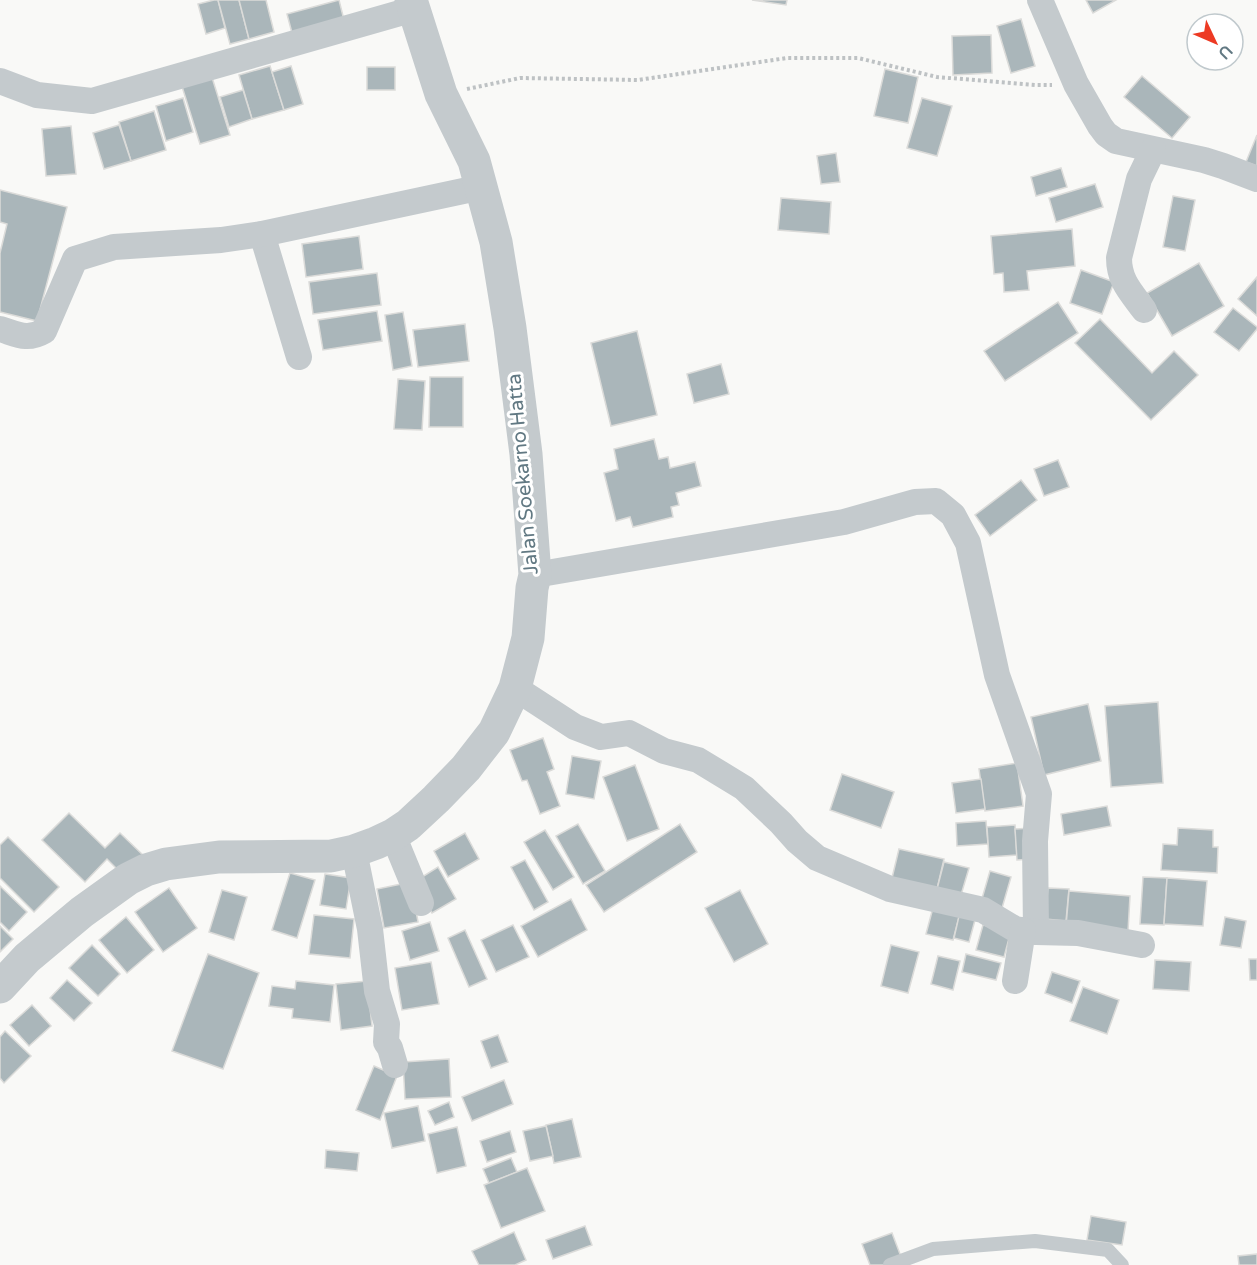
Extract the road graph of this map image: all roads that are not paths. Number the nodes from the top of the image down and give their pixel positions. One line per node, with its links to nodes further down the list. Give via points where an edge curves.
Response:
1 (1041, 0): 4 (street, via 1076,84 1100,126 1116,141)
2 (413, 4): 3 (street, via 92,100 36,95); 6 (street, Jalan Soekarno Hatta, via 441,94 474,161)
3 (0, 81)
4 (1153, 150): 5 (street, via 1204,160); 8 (street, via 1138,179 1119,258 1124,282)
5 (1257, 179)
6 (482, 187): 7 (street); 11 (street, Jalan Soekarno Hatta, via 496,242 510,328 526,454)
7 (262, 234): 9 (street, via 114,247 75,259 44,331 30,337); 10 (street)
8 (1144, 310)
9 (0, 329)
10 (299, 357)
11 (535, 575): 12 (street, Jalan Soekarno Hatta, via 528,638); 16 (street, via 844,522 915,502 936,501 953,515 968,543 997,675 1039,794)
12 (515, 688): 13 (street, Jalan Soekarno Hatta, via 494,732 466,768 436,800); 16 (street, via 575,727 601,737 629,733 664,751 698,760 744,788 817,858 890,889 982,910 1015,929)
13 (393, 835): 14 (street, Jalan Soekarno Hatta); 15 (street)
14 (354, 851): 19 (street, Jalan Soekarno Hatta, via 331,856 219,857 146,870 67,924); 20 (street, via 370,929 377,991 385,1017 386,1042)
15 (420, 903)
16 (1030, 931): 17 (street, via 1078,933); 18 (street)
17 (1142, 945)
18 (1015, 981)
19 (0, 987)
20 (395, 1065)
21 (891, 1265): 22 (lane, via 933,1249 1035,1241 1108,1250)
22 (1122, 1265)

